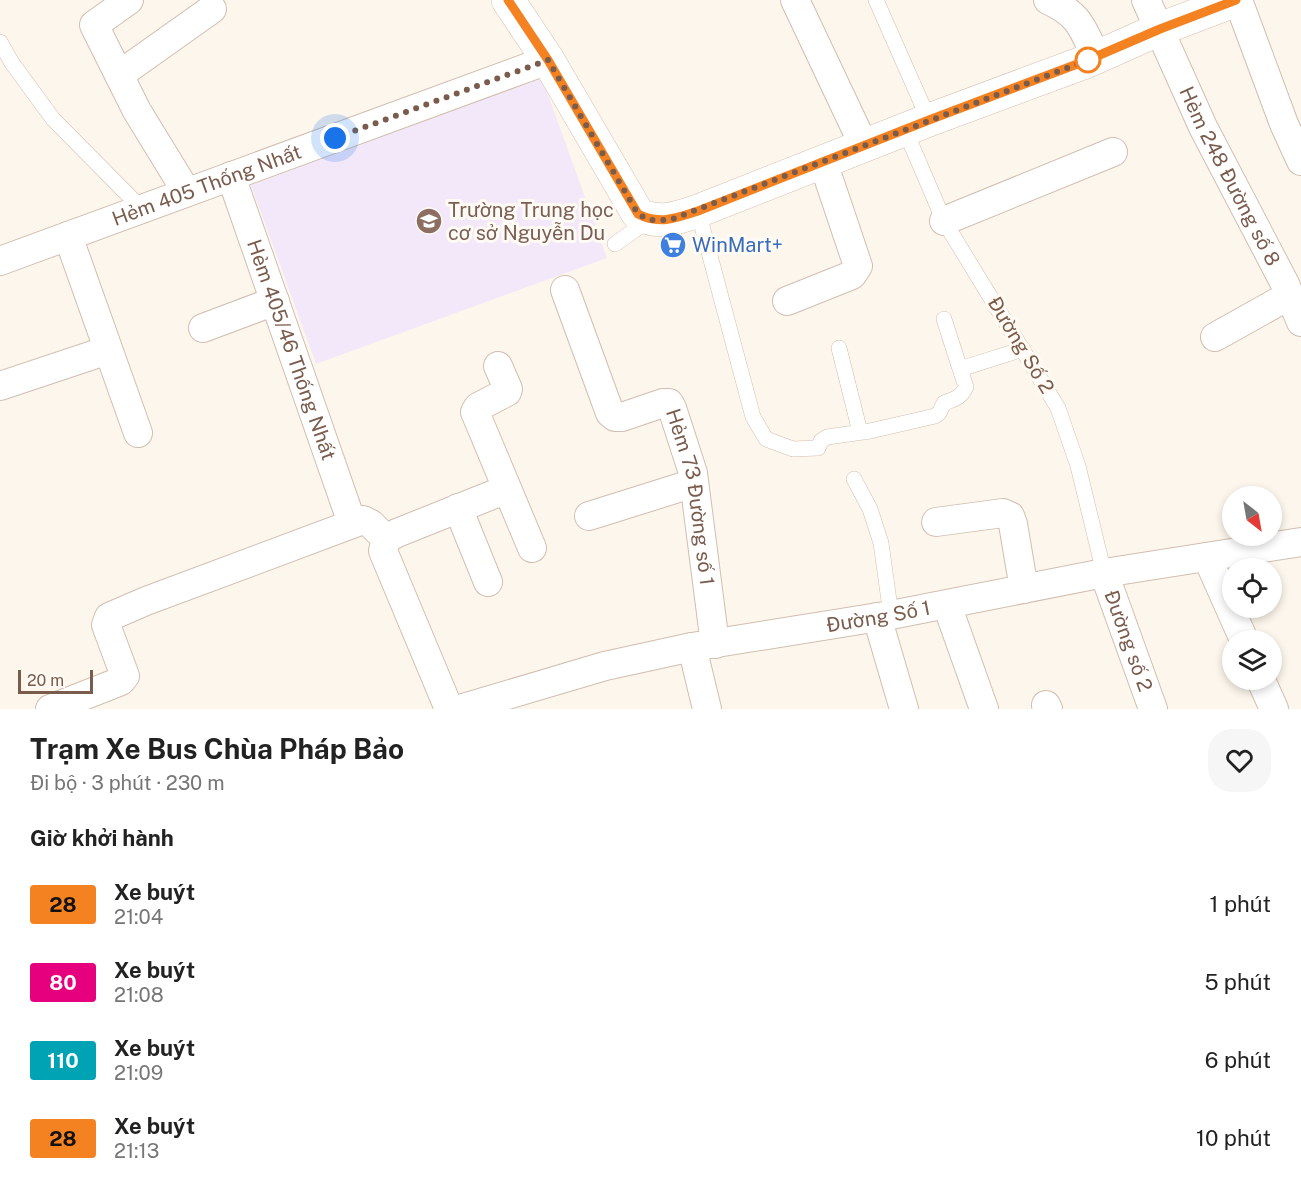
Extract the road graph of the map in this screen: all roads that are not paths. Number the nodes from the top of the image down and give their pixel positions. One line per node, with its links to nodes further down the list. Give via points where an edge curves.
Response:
1 (129, 0): 13 (street, via 94,25)
2 (508, 0): 12 (street)
3 (795, 0): 15 (street)
4 (876, 0): 14 (lane, Đường Số 2)
5 (1048, 0): 11 (street, via 1079,21)
6 (1146, 0): 9 (street, Hẻm 248 Đường số 8)
7 (1237, 0): 9 (street); 17 (street)
8 (212, 9): 13 (street)
9 (1160, 29): 11 (street); 29 (street, Hẻm 248 Đường số 8, via 1203,127)
10 (0, 42): 21 (lane, via 53,119)
11 (1096, 57): 14 (street)
12 (548, 60): 19 (street, Hẻm 405 Thống Nhất); 23 (street, via 638,214)
13 (118, 75): 20 (street)
14 (917, 125): 15 (street); 24 (lane, Đường Số 2)
15 (864, 146): 18 (street)
16 (1113, 152): 24 (street)
17 (1301, 161)
18 (823, 162): 22 (street); 31 (street, via 858,266 852,275)
19 (231, 176): 20 (street, Hẻm 405 Thống Nhất); 30 (street, Hẻm 405/46 Thống Nhất)
20 (186, 191): 21 (street, Hẻm 405 Thống Nhất)
21 (142, 209): 25 (street, Hẻm 405 Thống Nhất)
22 (698, 211): 23 (street, via 670,220); 42 (lane, via 753,417 766,439 793,449 818,448 827,437)
23 (649, 220): 26 (lane)
24 (944, 221): 38 (lane, Đường Số 2)
25 (68, 236): 27 (street, Hẻm 405 Thống Nhất); 37 (street)
26 (615, 244)
27 (0, 261)
28 (565, 290): 45 (street, Hẻm 73 Đường số 1, via 610,413 622,417 669,403)
29 (1290, 295): 33 (street, Hẻm 248 Đường số 8); 35 (street)
30 (275, 301): 34 (street); 50 (street, Hẻm 405/46 Thống Nhất)
31 (786, 301)
32 (944, 319): 40 (lane)
33 (1301, 322)
34 (203, 328)
35 (1215, 337)
36 (839, 348): 42 (lane)
37 (108, 350): 41 (street); 43 (street)
38 (1023, 350): 40 (lane); 55 (lane, Đường Số 2, via 1058,408 1078,466)
39 (498, 366): 46 (street, via 507,393 475,412)
40 (960, 369): 42 (lane, via 966,387 963,394 944,403 935,416)
41 (0, 386)
42 (860, 432)
43 (138, 433)
44 (854, 479): 59 (lane, via 870,509 881,543)
45 (694, 483): 48 (street); 61 (street, Hẻm 73 Đường số 1)
46 (507, 489): 47 (street); 53 (street)
47 (458, 508): 51 (street); 56 (street)
48 (589, 516)
49 (936, 522): 57 (street, via 1003,513 1010,516)
50 (352, 524): 51 (street, via 363,520); 63 (street, via 109,617 106,625 125,676)
51 (386, 540): 64 (street, via 383,551)
52 (1301, 543): 54 (street, Đường Số 1)
53 (532, 548)
54 (1207, 557): 55 (street, Đường Số 1); 60 (street)
55 (1104, 573): 57 (street, Đường Số 1); 69 (street, Đường số 2)
56 (488, 582)
57 (1024, 589): 58 (street, Đường Số 1)
58 (947, 604): 59 (street, Đường Số 1); 68 (street)
59 (884, 616): 61 (street, Đường Số 1); 67 (street)
60 (1240, 630)
61 (704, 645): 65 (street, Đường Số 1, via 605,666); 66 (street, Hẻm 73 Đường số 1)
62 (1265, 690): 70 (street)
63 (50, 709)
64 (449, 709)
65 (460, 709)
66 (707, 709)
67 (904, 709)
68 (984, 709)
69 (1153, 709)
70 (1274, 709)

